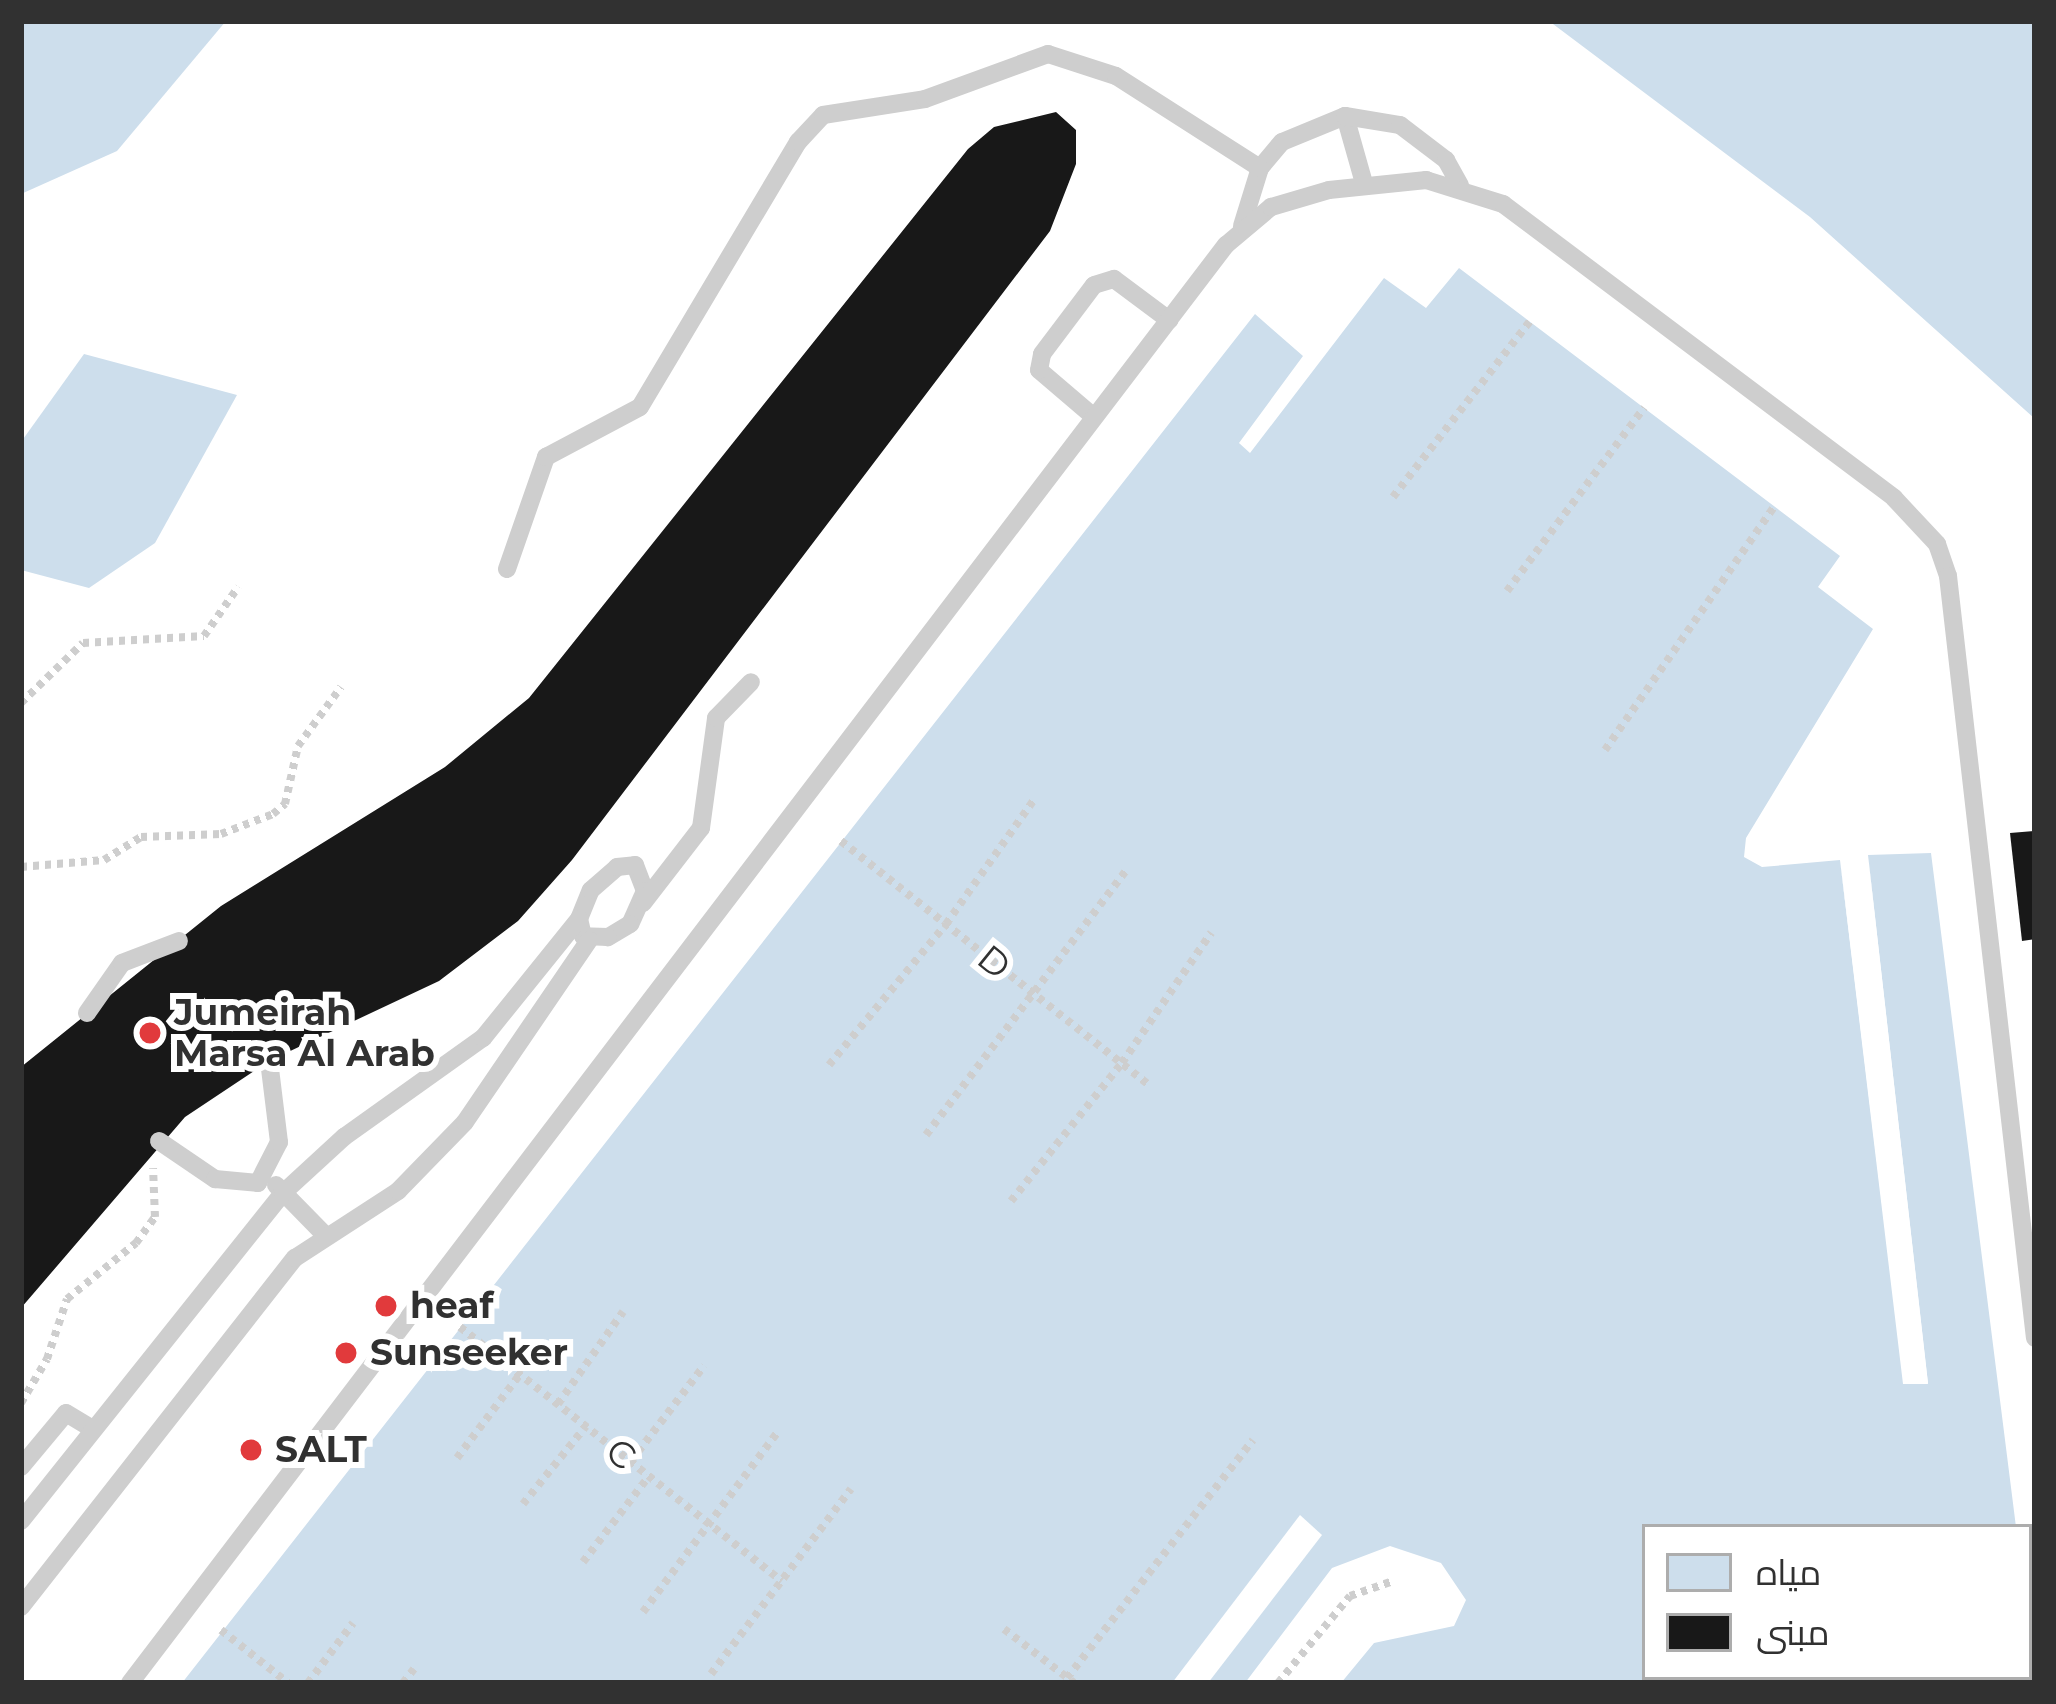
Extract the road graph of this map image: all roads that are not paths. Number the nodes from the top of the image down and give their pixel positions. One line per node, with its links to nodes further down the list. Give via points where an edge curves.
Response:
1 (1345, 116): 2 (lane, via 1312,124); 3 (lane); 4 (lane, via 1400,125 1425,140)
2 (1260, 168): 5 (lane); 8 (lane, via 1116,76 1048,54 925,99 823,115 798,142 640,407 546,457)
3 (1364, 183): 4 (lane); 5 (lane, via 1295,198)
4 (1460, 184): 20 (lane, via 1532,223 1894,498 1937,544 1948,576)
5 (1242, 226): 6 (lane)
6 (1169, 320): 7 (lane); 7 (lane, via 1114,279 1094,284 1039,362 1042,377)
7 (1094, 417): 25 (lane)
8 (507, 569)
9 (751, 682): 10 (lane, via 716,718 701,828)
10 (643, 903): 11 (lane, via 641,869 625,865 591,890); 12 (lane, via 619,932)
11 (579, 919): 12 (lane); 18 (lane, via 483,1038 344,1136)
12 (590, 940): 19 (lane, via 431,1162 398,1191)
13 (179, 941): 14 (lane, via 122,963)
14 (88, 1013)
15 (269, 1061): 17 (lane, via 279,1142)
16 (160, 1142): 17 (lane, via 230,1184)
17 (267, 1175): 18 (lane)
18 (283, 1192): 19 (lane); 21 (lane)
19 (323, 1233): 24 (lane, via 295,1258)
20 (2035, 1338)
21 (92, 1429): 22 (lane, via 66,1413); 23 (lane)
22 (21, 1467)
23 (21, 1521)
24 (21, 1607)
25 (130, 1683)

